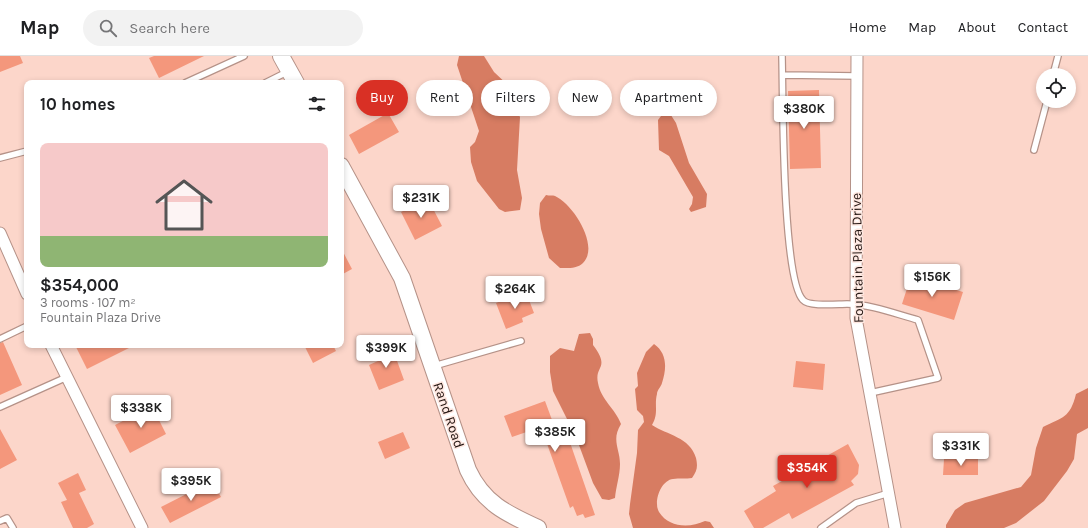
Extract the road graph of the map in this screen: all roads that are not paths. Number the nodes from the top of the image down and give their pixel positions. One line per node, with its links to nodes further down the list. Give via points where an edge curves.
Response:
1 (244, 56): 10 (lane)
2 (281, 56): 9 (street)
3 (782, 56): 7 (lane)
4 (857, 56): 8 (street, Fountain Plaza Drive)
5 (1058, 56): 6 (lane)
6 (1055, 68)
7 (783, 75): 8 (lane); 19 (lane, via 788,239 796,287 803,300 810,304)
8 (857, 76): 19 (street, Fountain Plaza Drive)
9 (292, 77): 11 (lane)
10 (192, 80)
11 (278, 80)
12 (1045, 108): 13 (lane)
13 (1034, 150)
14 (24, 152): 15 (lane)
15 (0, 158)
16 (344, 172): 24 (street, Rand Road, via 402,278)
17 (0, 233): 18 (street)
18 (24, 287)
19 (856, 304): 26 (street, Fountain Plaza Drive, via 856,318); 26 (lane, via 918,320 938,378)
20 (24, 327): 21 (lane)
21 (0, 339)
22 (520, 341): 24 (lane)
23 (52, 348): 25 (street)
24 (432, 366): 32 (street, Rand Road, via 474,484 510,516)
25 (67, 378): 27 (lane); 31 (street)
26 (870, 393): 28 (street, Fountain Plaza Drive)
27 (0, 406)
28 (889, 493): 33 (lane, via 856,503); 34 (street, Fountain Plaza Drive)
29 (0, 521): 30 (lane, via 7,518)
30 (12, 528)
31 (142, 528)
32 (538, 528)
33 (821, 528)
34 (895, 528)

